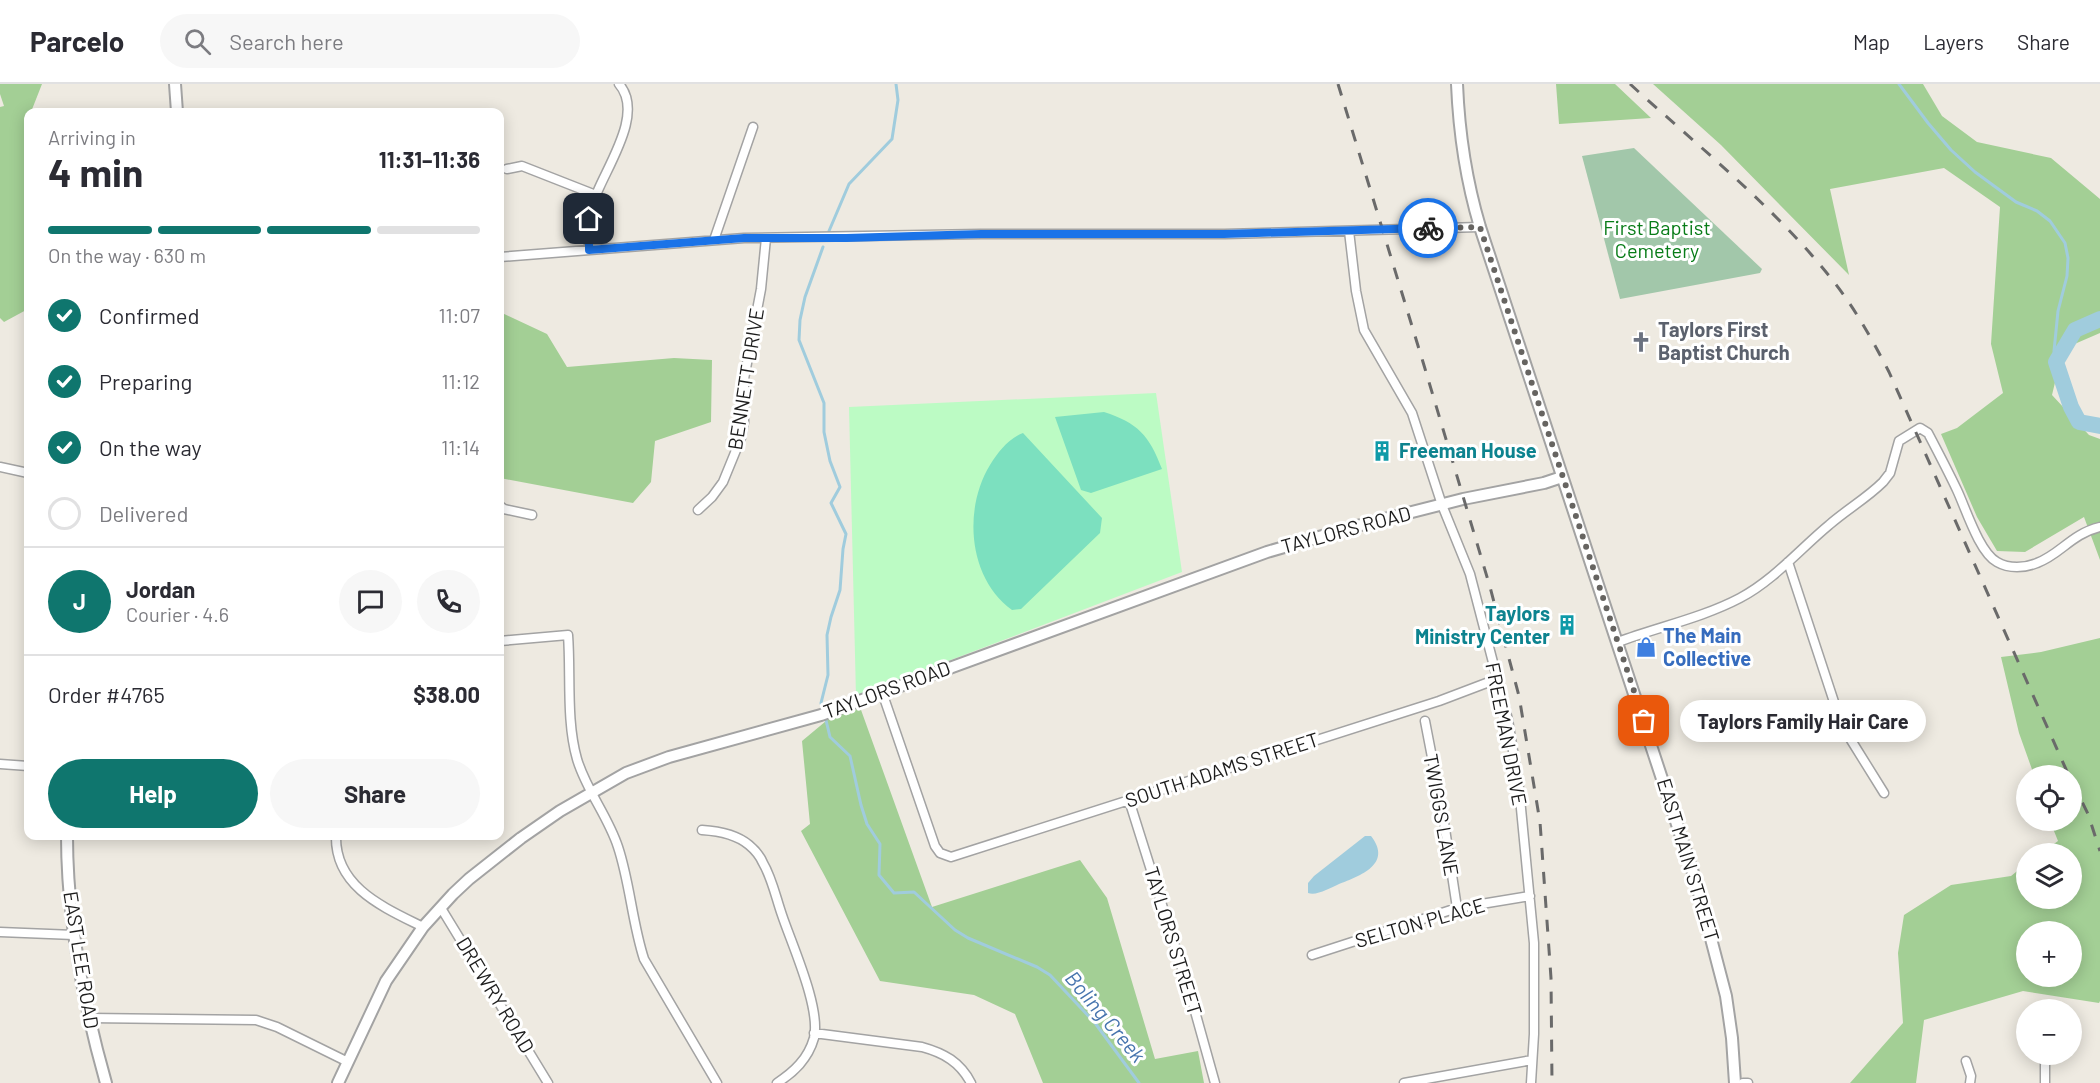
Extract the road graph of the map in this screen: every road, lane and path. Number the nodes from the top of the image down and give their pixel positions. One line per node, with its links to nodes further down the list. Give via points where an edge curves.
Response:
1 (175, 84): 4 (street)
2 (619, 84): 7 (street, via 628,116)
3 (1457, 84): 8 (street, EAST MAIN STREET, via 1460,136)
4 (177, 108)
5 (753, 127): 11 (street)
6 (507, 169): 7 (street, via 522,166)
7 (596, 195): 12 (street, via 589,219)
8 (1480, 227): 9 (street); 16 (street, EAST MAIN STREET)
9 (1349, 231): 10 (street); 17 (street, FREEMAN DRIVE, via 1364,330 1412,413)
10 (766, 238): 11 (street); 19 (street, BENNETT DRIVE, via 744,379 741,438 723,482)
11 (714, 240): 12 (street)
12 (589, 250): 13 (street)
13 (504, 258)
14 (0, 468): 15 (street)
15 (24, 472)
16 (1562, 477): 17 (street, TAYLORS ROAD); 24 (street, EAST MAIN STREET)
17 (1443, 505): 25 (street, FREEMAN DRIVE, via 1470,574); 26 (street, TAYLORS ROAD, via 1267,552)
18 (504, 509): 20 (street)
19 (698, 510)
20 (532, 515)
21 (2100, 526): 22 (street, via 2080,533 2040,562 2023,567 1997,562 1987,553 1928,433 1920,428 1899,441 1890,473 1883,482)
22 (1788, 562): 24 (street, via 1740,598); 31 (street, via 1837,711)
23 (504, 641): 30 (street, via 568,635 574,748)
24 (1618, 642): 58 (street, EAST MAIN STREET, via 1714,945 1726,996)
25 (1497, 678): 32 (street, SOUTH ADAMS STREET, via 1439,701); 36 (street, FREEMAN DRIVE, via 1516,762)
26 (882, 692): 30 (street, TAYLORS ROAD, via 821,715 651,762); 32 (street, SOUTH ADAMS STREET, via 935,846 946,856)
27 (1425, 721): 38 (street, TWIGGS LANE)
28 (0, 764): 29 (street)
29 (24, 766)
30 (592, 792): 37 (street, TAYLORS ROAD, via 502,852); 52 (street, via 619,849 644,959)
31 (1884, 793)
32 (1129, 800): 55 (street, TAYLORS STREET)
33 (702, 830): 44 (street, via 739,838 749,844 764,864 805,982)
34 (67, 840): 41 (street, EAST LEE ROAD)
35 (336, 840): 39 (street, via 339,862 357,888)
36 (1530, 896): 38 (street, SELTON PLACE); 45 (street, FREEMAN DRIVE, via 1535,971)
37 (441, 908): 39 (street, TAYLORS ROAD); 51 (street, DREWRY ROAD)
38 (1457, 908): 42 (street, SELTON PLACE)
39 (423, 927): 47 (street, TAYLORS ROAD, via 386,981)
40 (0, 932): 41 (street)
41 (74, 935): 43 (street, EAST LEE ROAD)
42 (1312, 955)
43 (89, 1018): 47 (street, via 256,1020); 49 (street, EAST LEE ROAD)
44 (814, 1033): 53 (street, via 809,1052 800,1065); 54 (street, via 936,1051 956,1062)
45 (1532, 1060): 56 (street); 57 (street, FREEMAN DRIVE)
46 (1966, 1061): 61 (street)
47 (348, 1062): 50 (street, TAYLORS ROAD)
48 (2045, 1065): 62 (street)
49 (106, 1083)
50 (338, 1083)
51 (548, 1083)
52 (717, 1083)
53 (777, 1083)
54 (971, 1083)
55 (1215, 1083)
56 (1404, 1083)
57 (1531, 1083)
58 (1735, 1083)
59 (1743, 1083): 60 (street)
60 (1748, 1083)
61 (1970, 1083)
62 (2045, 1083)

